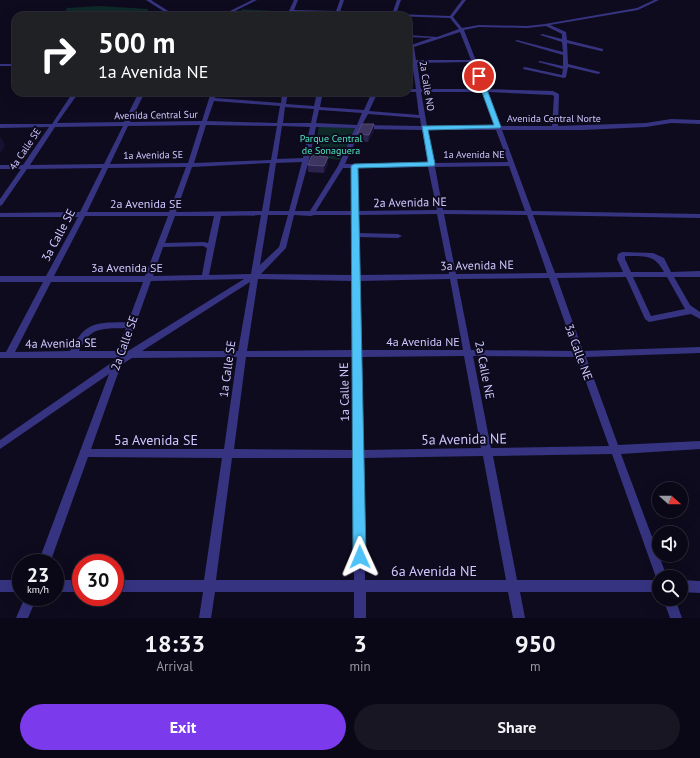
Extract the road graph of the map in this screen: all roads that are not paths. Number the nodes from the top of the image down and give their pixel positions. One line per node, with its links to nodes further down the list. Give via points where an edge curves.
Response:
1 (148, 0): 8 (street)
2 (255, 0): 9 (street)
3 (296, 0): 10 (street)
4 (342, 0): 11 (street)
5 (399, 0): 12 (street)
6 (463, 0): 14 (street)
7 (657, 0): 15 (street, via 638,9)
8 (168, 12)
9 (230, 12)
10 (292, 12)
11 (339, 12)
12 (395, 12)
13 (412, 16): 14 (street)
14 (451, 17): 16 (street, 3a Calle NE)
15 (545, 25): 16 (street, via 479,26); 21 (street, via 564,33)
16 (461, 29): 19 (street); 26 (street, 3a Calle NE)
17 (542, 35): 21 (street)
18 (412, 36): 19 (street)
19 (440, 37): 22 (street)
20 (518, 41): 24 (street)
21 (564, 41): 23 (street); 24 (street)
22 (412, 47)
23 (601, 50)
24 (566, 54): 31 (street)
25 (412, 55): 27 (street, 2a Calle NO)
26 (474, 61): 27 (street); 34 (street, 3a Calle NE)
27 (414, 62): 36 (street, 2a Calle NO)
28 (540, 62): 31 (street)
29 (0, 65): 30 (street)
30 (12, 65)
31 (566, 67): 32 (street, via 564,77); 33 (street)
32 (525, 68)
33 (598, 73)
34 (484, 90): 36 (street); 56 (street, 3a Calle NE); 57 (street, via 553,92 556,95)
35 (412, 91): 36 (street)
36 (419, 91): 47 (street, 2a Calle NO)
37 (73, 96): 54 (street, 4a Calle SE)
38 (140, 96): 51 (street, 3a Calle SE)
39 (213, 96): 43 (street, 2a Calle SE)
40 (284, 96): 44 (street, 1a Calle SE)
41 (319, 96): 45 (street)
42 (373, 96): 46 (street)
43 (212, 99): 44 (street); 49 (street, 2a Calle SE)
44 (282, 105): 45 (street); 50 (street, 1a Calle SE)
45 (316, 108): 46 (street); 52 (street)
46 (366, 112): 47 (street); 55 (street)
47 (423, 117): 58 (street, 2a Calle NO)
48 (700, 122): 57 (street, Avenida Central Norte)
49 (202, 123): 50 (street, Avenida Central Sur); 51 (street, Avenida Central Sur); 63 (street, 2a Calle SE)
50 (279, 124): 52 (street, Avenida Central Sur); 60 (street, 1a Calle SE)
51 (126, 125): 54 (street, Avenida Central Sur); 64 (street, 3a Calle SE)
52 (312, 125): 55 (street, Avenida Central Norte); 59 (street)
53 (0, 126): 54 (street, Avenida Central Sur)
54 (52, 126): 68 (street, 4a Calle SE)
55 (359, 127): 58 (street, Avenida Central Norte); 65 (street)
56 (498, 127): 57 (street, Avenida Central Norte); 58 (street, Avenida Central Norte); 62 (street, 3a Calle NE)
57 (555, 127)
58 (424, 128): 61 (street, 2a Calle NE)
59 (306, 160): 60 (street, 1a Avenida SE); 76 (street)
60 (273, 162): 63 (street, 1a Avenida SE); 75 (street, 1a Calle SE)
61 (432, 164): 62 (street, 1a Avenida NE); 66 (street, 1a Avenida NE); 70 (street, 2a Calle NE)
62 (511, 164): 71 (street, 3a Calle NE)
63 (190, 165): 64 (street, 1a Avenida SE); 73 (street, 2a Calle SE)
64 (105, 166): 68 (street, 1a Avenida SE); 72 (street, 3a Calle SE)
65 (341, 166): 66 (street, 1a Avenida NE); 77 (street)
66 (354, 166): 78 (street, 1a Calle NE)
67 (0, 167): 68 (street, 1a Avenida SE)
68 (24, 167): 69 (street, 4a Calle SE)
69 (0, 204)
70 (441, 212): 71 (street, 2a Avenida NE); 78 (street, 2a Avenida NE); 92 (street, 2a Calle NE)
71 (529, 213): 80 (street, 2a Avenida NE); 89 (street, 3a Calle NE)
72 (82, 214): 73 (street, 2a Avenida SE); 79 (street, 2a Avenida SE); 94 (street, 3a Calle SE)
73 (171, 214): 74 (street, 2a Avenida SE); 83 (street, 2a Calle SE)
74 (218, 214): 75 (street, 2a Avenida SE); 84 (street)
75 (264, 214): 76 (street, 2a Avenida SE); 88 (street, 1a Calle SE)
76 (292, 214): 77 (street, 2a Avenida NE); 88 (street, via 282,248)
77 (311, 214): 78 (street, 2a Avenida NE)
78 (355, 214): 81 (street, 1a Calle NE)
79 (0, 215)
80 (700, 216)
81 (355, 235): 82 (street); 91 (street, 1a Calle NE)
82 (398, 236)
83 (160, 245): 84 (street, via 204,244); 95 (street, 2a Calle SE)
84 (211, 247): 90 (street)
85 (700, 274): 87 (street, 3a Avenida NE)
86 (628, 275): 87 (street, 3a Avenida NE); 87 (street, via 620,257 623,253 656,256); 89 (street, 3a Avenida NE); 96 (street, via 649,319)
87 (669, 275): 96 (street, via 687,307)
88 (254, 276): 90 (street, 3a Avenida SE); 91 (street, 3a Avenida NE); 100 (street); 103 (street, 1a Calle SE)
89 (553, 276): 92 (street, 3a Avenida NE); 105 (street, 3a Calle NE)
90 (205, 277): 95 (street, 3a Avenida SE)
91 (356, 278): 92 (street, 3a Avenida NE); 104 (street, 1a Calle NE)
92 (453, 278): 101 (street, 2a Calle NE)
93 (0, 279): 94 (street, 3a Avenida SE)
94 (48, 279): 95 (street, 3a Avenida SE); 106 (street, 3a Calle SE)
95 (147, 280): 98 (street, 2a Calle SE)
96 (692, 311): 97 (street)
97 (700, 316)
98 (130, 325): 102 (street, 2a Calle SE); 107 (street, via 98,326 88,330 80,339)
99 (700, 350): 105 (street, 4a Avenida NE)
100 (132, 353): 102 (street, 4a Avenida SE); 103 (street, 4a Avenida SE); 108 (street)
101 (468, 353): 104 (street, 4a Avenida NE); 105 (street, 4a Avenida NE); 112 (street, 2a Calle NE)
102 (120, 354): 107 (street, 4a Avenida SE); 108 (street, 2a Calle SE)
103 (242, 354): 104 (street, 4a Avenida NE); 114 (street, 1a Calle SE)
104 (357, 354): 115 (street, 1a Calle NE)
105 (580, 354): 111 (street, 3a Calle NE)
106 (4, 355): 107 (street, 4a Avenida SE)
107 (73, 355)
108 (116, 366): 109 (street); 113 (street, 2a Calle SE)
109 (0, 445)
110 (699, 446): 111 (street, 5a Avenida NE)
111 (615, 450): 112 (street, 5a Avenida NE); 117 (street, 3a Calle NE)
112 (487, 452): 115 (street, 5a Avenida NE); 123 (street, 2a Calle NE)
113 (84, 453): 114 (street, 5a Avenida SE); 116 (street, 2a Calle SE)
114 (228, 454): 115 (street, 5a Avenida NE); 121 (street, 1a Calle SE)
115 (358, 454): 122 (street, 1a Calle NE)
116 (47, 554)
117 (658, 570)
118 (0, 586): 119 (street)
119 (12, 586)
120 (124, 586): 121 (street, 6a Avenida NE)
121 (209, 586): 122 (street, 6a Avenida NE); 130 (street, 1a Calle SE)
122 (360, 586): 123 (street, 6a Avenida NE); 131 (street, 1a Calle NE)
123 (513, 586): 124 (street, 6a Avenida NE); 132 (street, 2a Calle NE)
124 (652, 586)
125 (688, 586): 126 (street)
126 (700, 586)
127 (27, 606): 129 (street)
128 (672, 606): 133 (street)
129 (22, 618)
130 (205, 618)
131 (360, 618)
132 (519, 618)
133 (676, 618)

